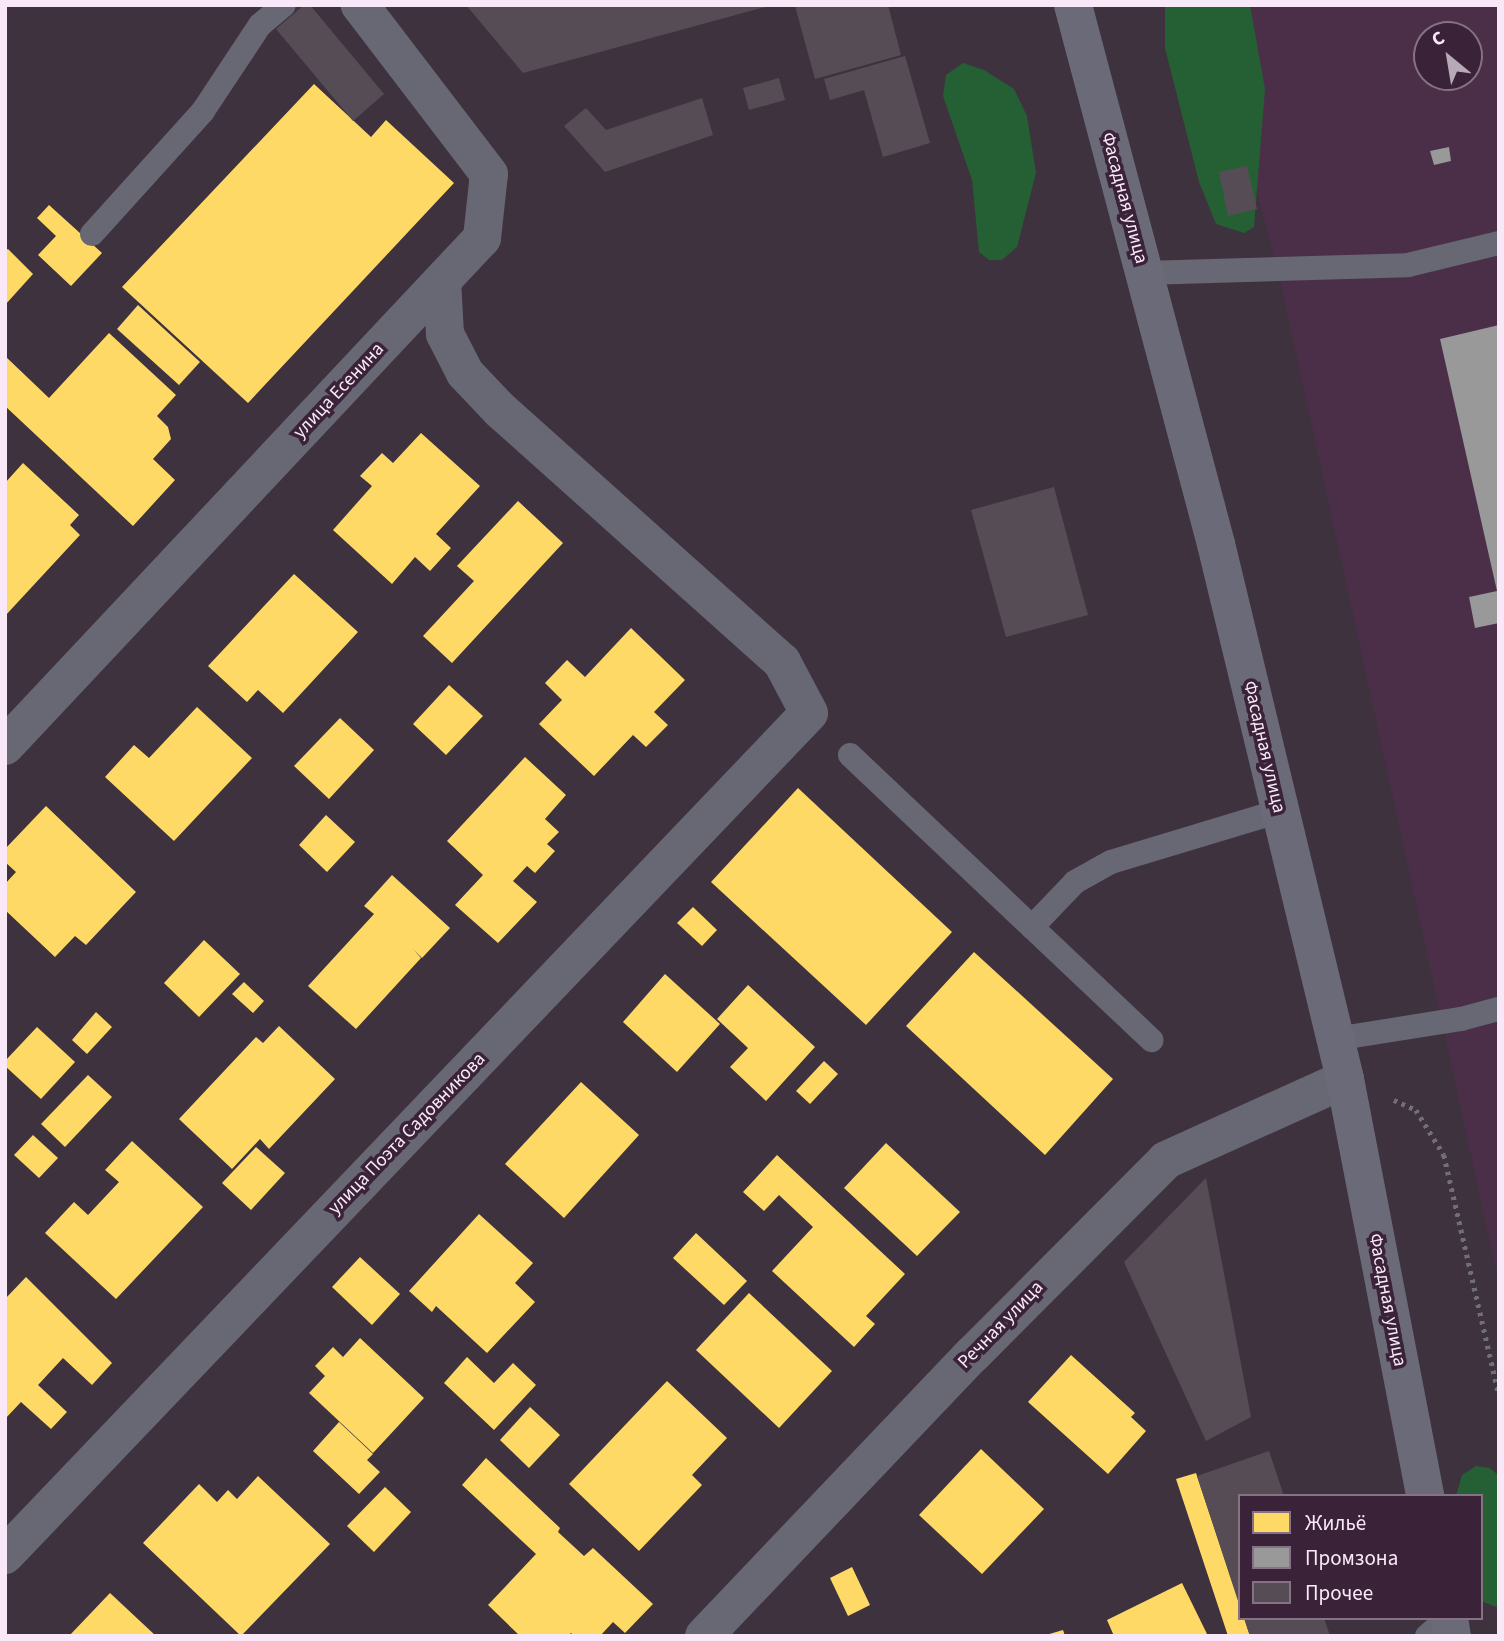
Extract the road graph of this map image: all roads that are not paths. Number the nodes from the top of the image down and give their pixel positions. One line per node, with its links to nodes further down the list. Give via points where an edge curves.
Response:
1 (284, 5): 4 (lane, via 260,25 204,111)
2 (360, 5): 7 (street, улица Есенина, via 489,174 482,239)
3 (1073, 5): 6 (main road, Фасадная улица)
4 (92, 234)
5 (1499, 243): 6 (lane, via 1408,265)
6 (1144, 273): 10 (main road, Фасадная улица)
7 (442, 281): 8 (street, улица Есенина); 17 (street, улица Поэта Садовникова, via 445,334 465,373 501,411 782,662 809,713)
8 (5, 746)
9 (850, 755): 11 (lane)
10 (1280, 811): 11 (lane, via 1111,862 1075,882); 14 (main road, Фасадная улица)
11 (1032, 927): 13 (lane)
12 (1499, 1009): 14 (lane)
13 (1151, 1040)
14 (1335, 1040): 15 (main road, Фасадная улица)
15 (1345, 1079): 16 (main road, Фасадная улица); 19 (street, Речная улица, via 1166,1160 990,1336)
16 (1425, 1494)
17 (5, 1555)
18 (1446, 1620): 20 (lane)
19 (704, 1636)
20 (1427, 1636)

